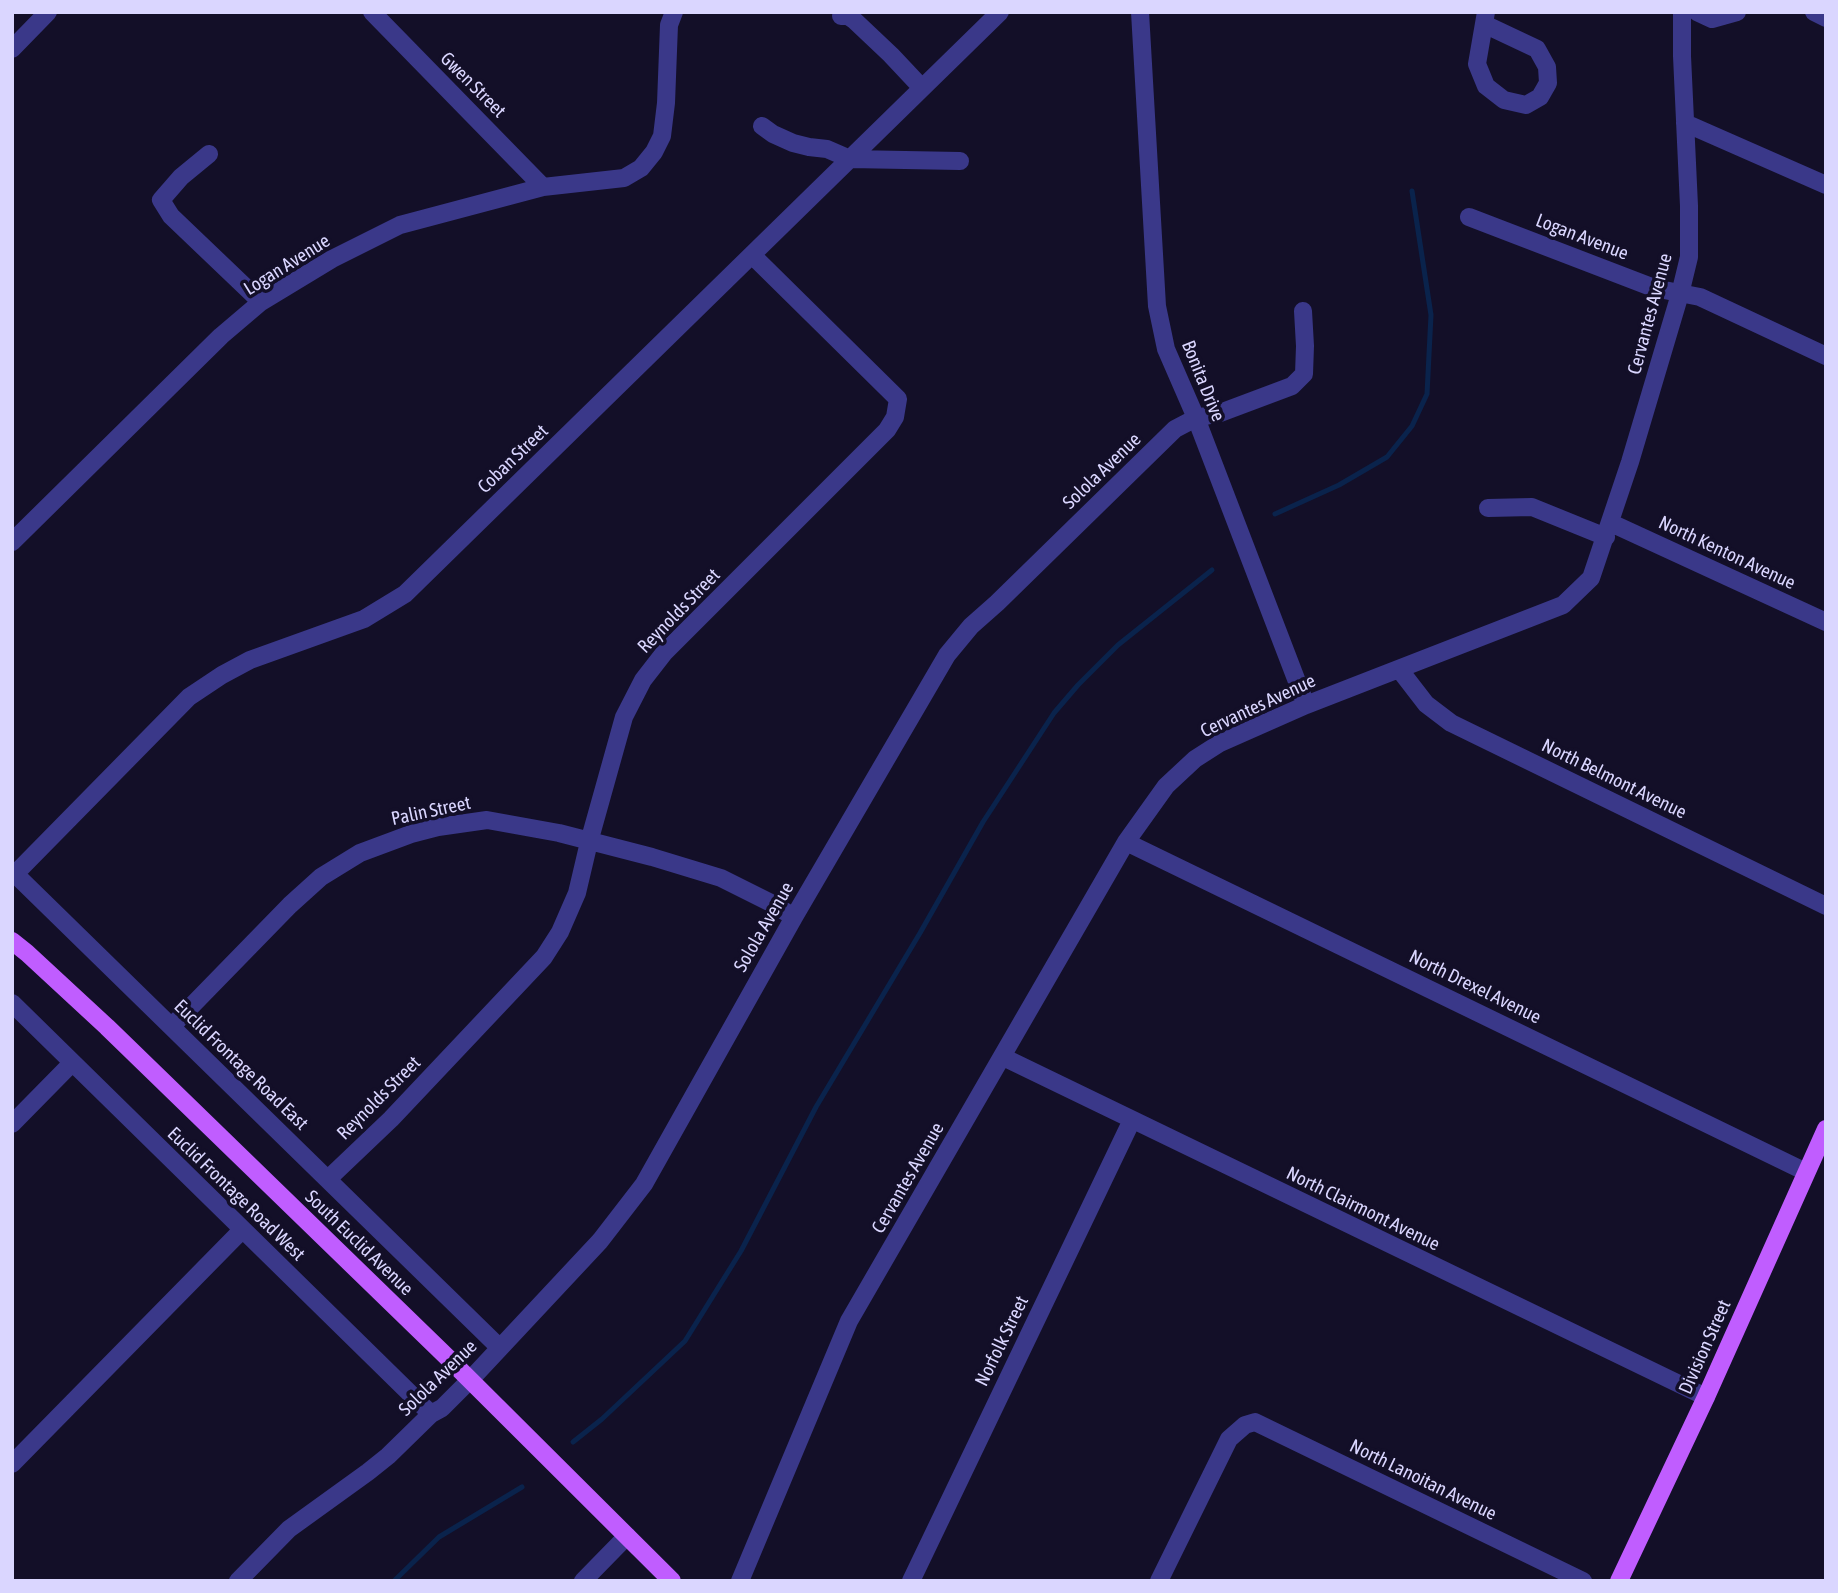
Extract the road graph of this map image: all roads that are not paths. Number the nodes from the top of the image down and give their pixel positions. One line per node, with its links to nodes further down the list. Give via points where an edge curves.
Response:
1 (48, 12): 13 (street)
2 (372, 12): 21 (street, Gwen Street)
3 (674, 12): 21 (street, Logan Avenue, via 669,25 662,136 654,152 641,168 624,178)
4 (1000, 12): 14 (street, Coban Street)
5 (1140, 12): 28 (street, Bonita Drive, via 1157,306 1166,349)
6 (1682, 12): 15 (street, Cervantes Avenue)
7 (1697, 12): 8 (street, via 1712,19)
8 (1737, 12)
9 (1814, 12): 12 (street)
10 (841, 16): 14 (street, via 854,20)
11 (1485, 18): 11 (street, via 1476,64 1486,86 1504,100 1526,105 1541,97 1548,83 1547,67 1537,50)
12 (1826, 18)
13 (12, 49)
14 (922, 88): 18 (street, Coban Street)
15 (1685, 123): 20 (street); 24 (street, Cervantes Avenue, via 1689,257)
16 (762, 125): 18 (street, via 793,143)
17 (209, 153): 25 (street, via 161,200 171,216)
18 (850, 159): 19 (street); 23 (street, Coban Street)
19 (960, 161)
20 (1826, 185)
21 (543, 187): 25 (street, Logan Avenue, via 400,225)
22 (1469, 216): 24 (street, Logan Avenue)
23 (752, 255): 35 (street, Reynolds Street, via 898,398 895,417 664,653 643,680 624,717); 37 (street, Coban Street, via 405,594 364,619 250,660 189,697)
24 (1680, 294): 27 (street, Logan Avenue, via 1700,297); 30 (street, Cervantes Avenue)
25 (261, 302): 31 (street, Logan Avenue)
26 (1303, 311): 28 (street, Solola Avenue, via 1304,374 1293,386 1220,414)
27 (1826, 356)
28 (1196, 418): 34 (street, Bonita Drive); 39 (street, Solola Avenue, via 1175,429 971,626 947,655)
29 (1488, 508): 30 (street, North Kenton Avenue, via 1532,507)
30 (1609, 530): 32 (street, North Kenton Avenue); 33 (street, Cervantes Avenue, via 1591,578 1563,605)
31 (12, 542)
32 (1826, 622)
33 (1399, 669): 34 (street, Cervantes Avenue); 38 (street, North Belmont Avenue, via 1426,704 1451,723)
34 (1306, 705): 36 (street, Cervantes Avenue, via 1195,759 1166,786)
35 (589, 842): 39 (street, Palin Street, via 721,878); 42 (street, Palin Street, via 487,820 411,834 360,853 296,899); 49 (street, Reynolds Street, via 577,893 561,932 544,957)
36 (1126, 842): 43 (street, Cervantes Avenue); 48 (street, North Drexel Avenue)
37 (13, 872): 42 (street, Euclid Frontage Road East)
38 (1826, 906)
39 (794, 917): 51 (street, Solola Avenue, via 644,1184 600,1241)
40 (12, 942): 52 (main road, South Euclid Avenue, via 107,1027)
41 (12, 1003): 44 (street, Euclid Frontage Road West)
42 (172, 1026): 49 (street, Euclid Frontage Road East)
43 (1003, 1057): 45 (street, North Clairmont Avenue); 60 (street, Cervantes Avenue, via 849,1321)
44 (72, 1063): 46 (street); 50 (street, Euclid Frontage Road West)
45 (1132, 1120): 53 (street, North Clairmont Avenue); 61 (street, Norfolk Street)
46 (12, 1124)
47 (1826, 1129): 48 (main road, Division Street)
48 (1806, 1172): 53 (main road, Division Street)
49 (328, 1179): 51 (street, Euclid Frontage Road East)
50 (242, 1230): 54 (street, Euclid Frontage Road West); 55 (street)
51 (500, 1348): 52 (street, Solola Avenue)
52 (470, 1380): 54 (street, Solola Avenue); 56 (main road, South Euclid Avenue)
53 (1706, 1397): 64 (main road, Division Street)
54 (431, 1415): 57 (street, Solola Avenue, via 369,1472 289,1529)
55 (12, 1464)
56 (627, 1536): 58 (street); 59 (main road, South Euclid Avenue)
57 (238, 1581)
58 (583, 1581)
59 (672, 1581)
60 (740, 1581)
61 (911, 1581)
62 (1160, 1581): 63 (street, North Lanoitan Avenue, via 1229,1439 1255,1422)
63 (1583, 1581)
64 (1619, 1581)

